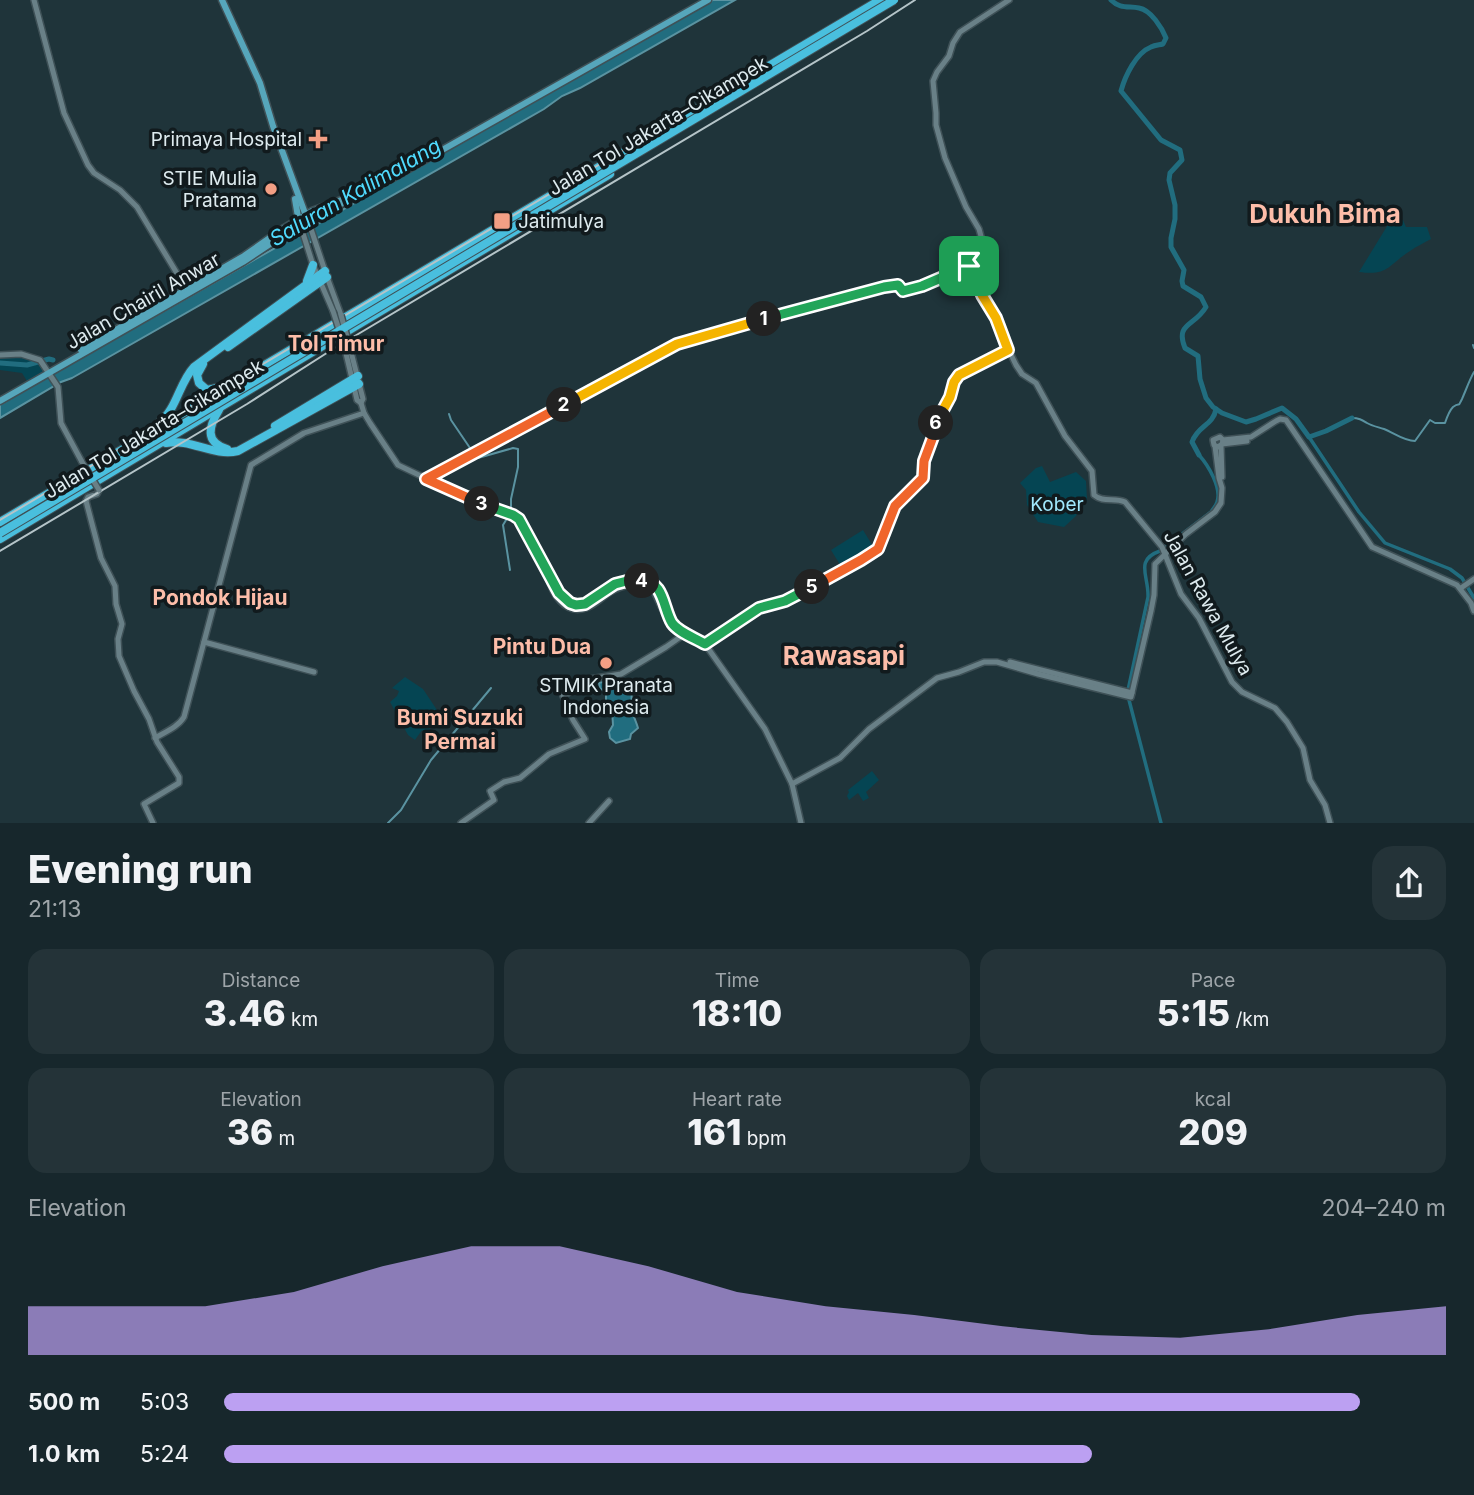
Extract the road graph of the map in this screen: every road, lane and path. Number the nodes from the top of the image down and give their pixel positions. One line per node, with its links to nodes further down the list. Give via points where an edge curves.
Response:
1 (34, 0): 13 (main road, via 64,113 88,165 137,207)
2 (222, 0): 8 (main road, via 250,61)
3 (708, 0): 8 (main road, Jalan Chairil Anwar, via 394,177 341,203 312,211)
4 (882, 0): 14 (highway, Jalan Tol Jakarta–Cikampek); 26 (highway, bridge, via 417,280)
5 (894, 0): 27 (highway, bridge)
6 (901, 0): 22 (highway, Jalan Tol Jakarta–Cikampek)
7 (1009, 0): 10 (main road, via 960,32 933,81 936,125 945,160 981,234)
8 (304, 222): 9 (main road); 11 (main road, via 317,242); 13 (main road, Jalan Chairil Anwar)
9 (313, 265): 11 (main road); 12 (highway)
10 (969, 266): 16 (main road, Jalan Rawa Mulya); 25 (main road, via 914,289 884,287 677,344)
11 (322, 276): 12 (highway); 14 (highway, via 209,359 199,370 198,380 211,391); 15 (main road, bridge); 15 (main road, bridge, via 341,316)
12 (306, 284): 26 (highway, via 194,367 163,420)
13 (187, 291): 18 (main road, Jalan Chairil Anwar)
14 (306, 340): 26 (highway, Jalan Tol Jakarta–Cikampek)
15 (347, 345): 19 (main road)
16 (1008, 350): 29 (main road, Jalan Rawa Mulya, via 1021,374 1036,383 1065,436 1088,464 1096,496 1125,502); 35 (main road, via 956,379 937,421 923,478 895,506 878,549 789,599 755,610)
17 (0, 355): 18 (main road, via 21,354 40,360)
18 (48, 371): 21 (main road, Jalan Chairil Anwar); 37 (main road, bridge, via 58,387 61,423 99,490 86,501 101,558 115,586 122,624 118,652)
19 (356, 381): 20 (highway); 23 (main road, via 357,400)
20 (340, 391): 22 (highway, via 235,449 219,447 212,439 211,424); 24 (highway, via 237,451 222,453 177,441)
21 (2, 397)
22 (220, 408): 24 (highway, Jalan Tol Jakarta–Cikampek)
23 (364, 413): 25 (main road, via 398,465); 34 (main road, via 304,433 251,465)
24 (156, 446): 28 (highway, Jalan Tol Jakarta–Cikampek)
25 (426, 479): 33 (main road, via 511,514 521,523 558,600 573,608 587,607 622,587 648,585 672,625)
26 (0, 522)
27 (0, 533)
28 (0, 539)
29 (1163, 551): 31 (main road, via 1220,506 1220,444 1254,440 1286,422 1372,547); 38 (main road, via 1154,565 1154,595 1129,695 986,658 937,678 869,729 840,758); 44 (main road, Jalan Rawa Mulya, via 1181,594 1199,618 1228,677 1242,692 1275,708 1290,726 1303,748 1310,780)
30 (1472, 580): 31 (main road)
31 (1462, 587): 32 (main road)
32 (1474, 611)
33 (686, 633): 35 (main road); 41 (main road, via 621,674 590,679 563,696 585,739 549,754 520,778 497,786 490,791 492,802)
34 (204, 642): 36 (main road); 37 (main road, via 183,720)
35 (705, 644): 38 (main road, via 765,729)
36 (314, 672)
37 (155, 738): 40 (main road, via 179,783 144,804)
38 (792, 785): 43 (main road)
39 (609, 801): 42 (main road)
40 (153, 823)
41 (461, 823)
42 (589, 823)
43 (801, 823)
44 (1330, 823)

